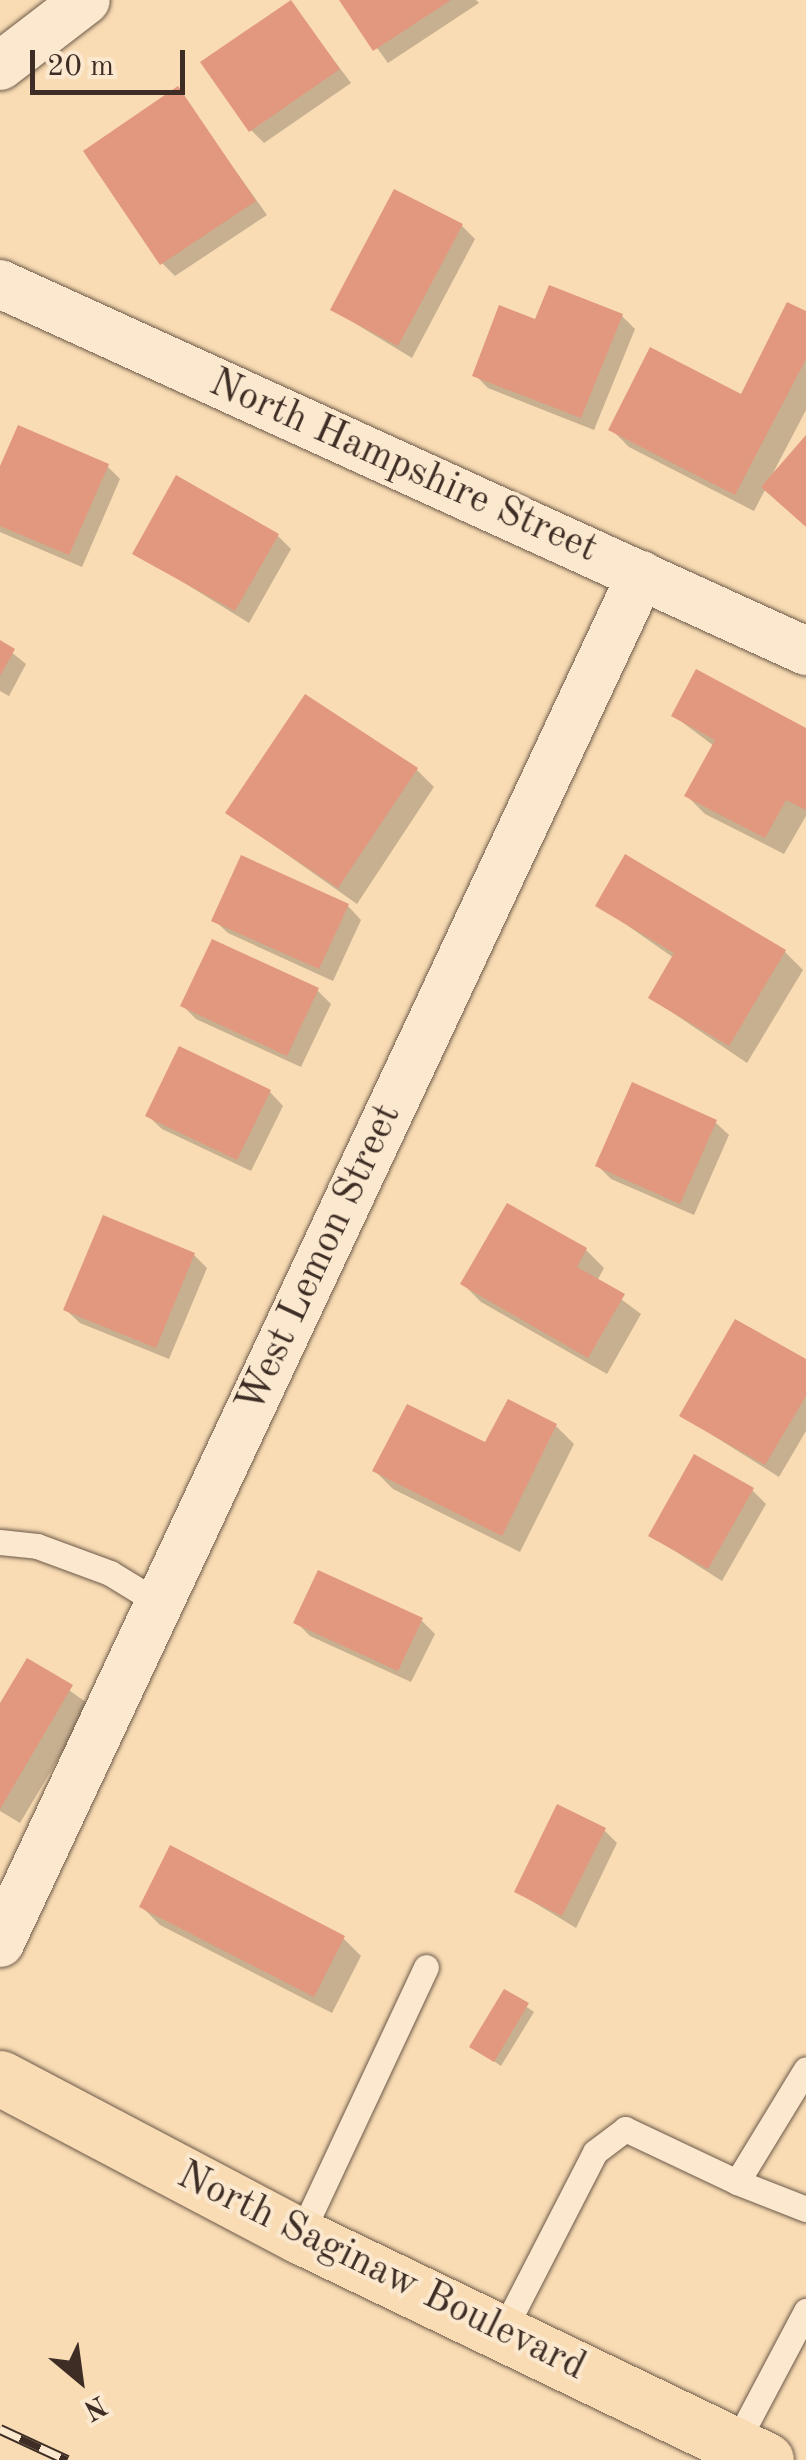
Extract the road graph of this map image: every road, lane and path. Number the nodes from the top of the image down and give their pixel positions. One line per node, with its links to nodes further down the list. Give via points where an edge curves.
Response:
1 (86, 0): 2 (street)
2 (0, 66)
3 (0, 284): 4 (street, North Hampshire Street)
4 (641, 576): 5 (street, North Hampshire Street); 7 (street, West Lemon Street)
5 (806, 652)
6 (0, 1542): 7 (lane, via 37,1546 110,1573)
7 (159, 1603): 8 (street, West Lemon Street)
8 (0, 1942)
9 (426, 1967): 14 (lane)
10 (806, 2069): 12 (lane)
11 (0, 2078): 14 (main road, North Saginaw Boulevard)
12 (737, 2182): 13 (lane); 16 (lane, via 625,2129 595,2152)
13 (806, 2209)
14 (300, 2236): 16 (main road, North Saginaw Boulevard)
15 (806, 2311): 17 (lane)
16 (502, 2333): 17 (main road, North Saginaw Boulevard)
17 (751, 2453)

